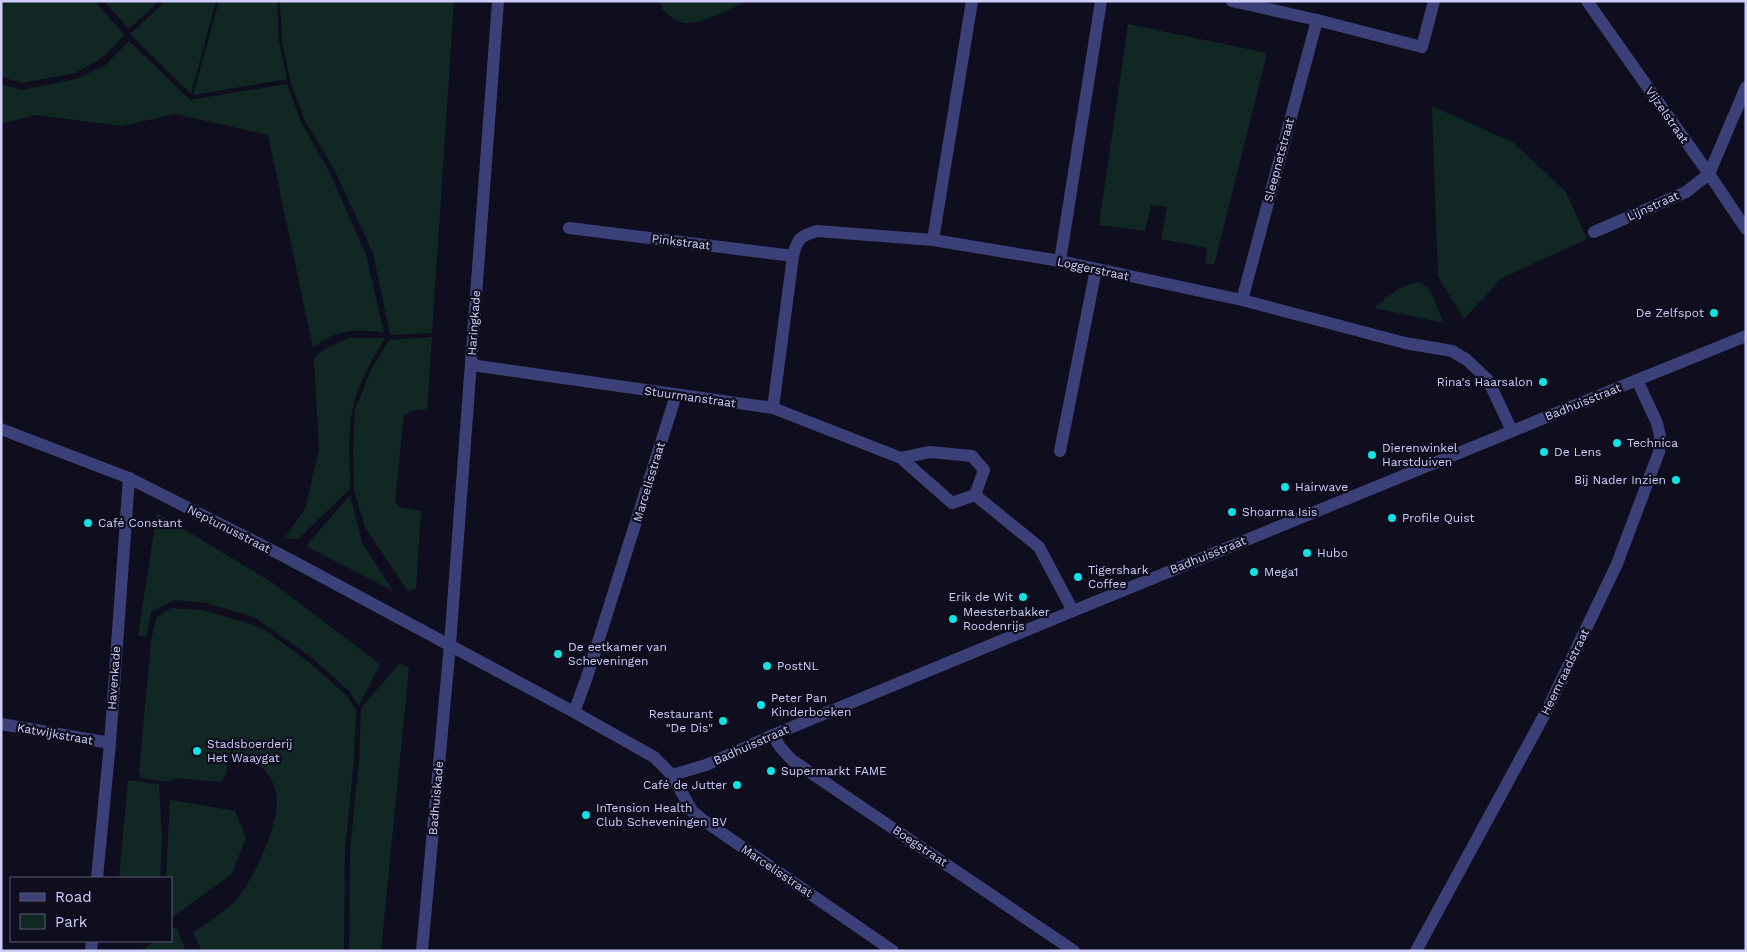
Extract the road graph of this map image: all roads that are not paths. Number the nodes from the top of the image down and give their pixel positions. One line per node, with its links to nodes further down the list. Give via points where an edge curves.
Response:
1 (498, 1): 19 (street, Haringkade)
2 (972, 1): 13 (street)
3 (1101, 1): 15 (street)
4 (1232, 1): 7 (street)
5 (1434, 1): 7 (street, via 1422,47)
6 (1587, 1): 9 (street, Vijzelstraat)
7 (1317, 20): 17 (street, Sleepnetstraat)
8 (1746, 87): 9 (street)
9 (1709, 174): 11 (street, Vijzelstraat); 12 (street, Lijnstraat, via 1686,192)
10 (569, 228): 14 (street, Pinkstraat)
11 (1746, 230)
12 (1594, 232)
13 (933, 240): 14 (street, Loggerstraat, via 817,231 805,234 796,243); 15 (street, Loggerstraat)
14 (793, 256): 22 (street, Loggerstraat)
15 (1060, 261): 16 (street, Loggerstraat)
16 (1096, 269): 17 (street, Loggerstraat); 25 (street)
17 (1242, 300): 24 (street, Loggerstraat, via 1405,344 1452,351 1488,380)
18 (1746, 336): 20 (street, Badhuisstraat)
19 (471, 365): 21 (street, Stuurmanstraat); 30 (street, Haringkade)
20 (1637, 380): 24 (street, Badhuisstraat); 40 (street, Heemraadstraat, via 1660,436 1658,452 1617,564 1547,710)
21 (676, 395): 22 (street, Stuurmanstraat); 31 (street, Marcelisstraat)
22 (773, 408): 26 (street, Stuurmanstraat)
23 (1, 429): 27 (street, Neptunusstraat)
24 (1512, 431): 29 (street, Badhuisstraat)
25 (1060, 451)
26 (901, 458): 28 (street, Stuurmanstraat, via 952,502); 28 (street, via 930,452 972,456 984,470)
27 (129, 478): 30 (street, Neptunusstraat); 34 (street, Havenkade)
28 (974, 495): 29 (street, via 1039,547)
29 (1073, 611): 33 (street, Badhuisstraat)
30 (450, 644): 31 (street, Marcelisstraat); 37 (street, Badhuiskade)
31 (574, 712): 35 (street, Marcelisstraat, via 654,757)
32 (1, 724): 34 (street, Katwijkstraat)
33 (773, 735): 35 (street, Badhuisstraat, via 706,765); 39 (street, Boegstraat, via 792,760)
34 (110, 743): 36 (street, Havenkade)
35 (672, 775): 38 (street, Marcelisstraat, via 692,811 703,820)
36 (97, 877)
37 (422, 951)
38 (893, 951)
39 (1074, 951)
40 (1416, 951)

